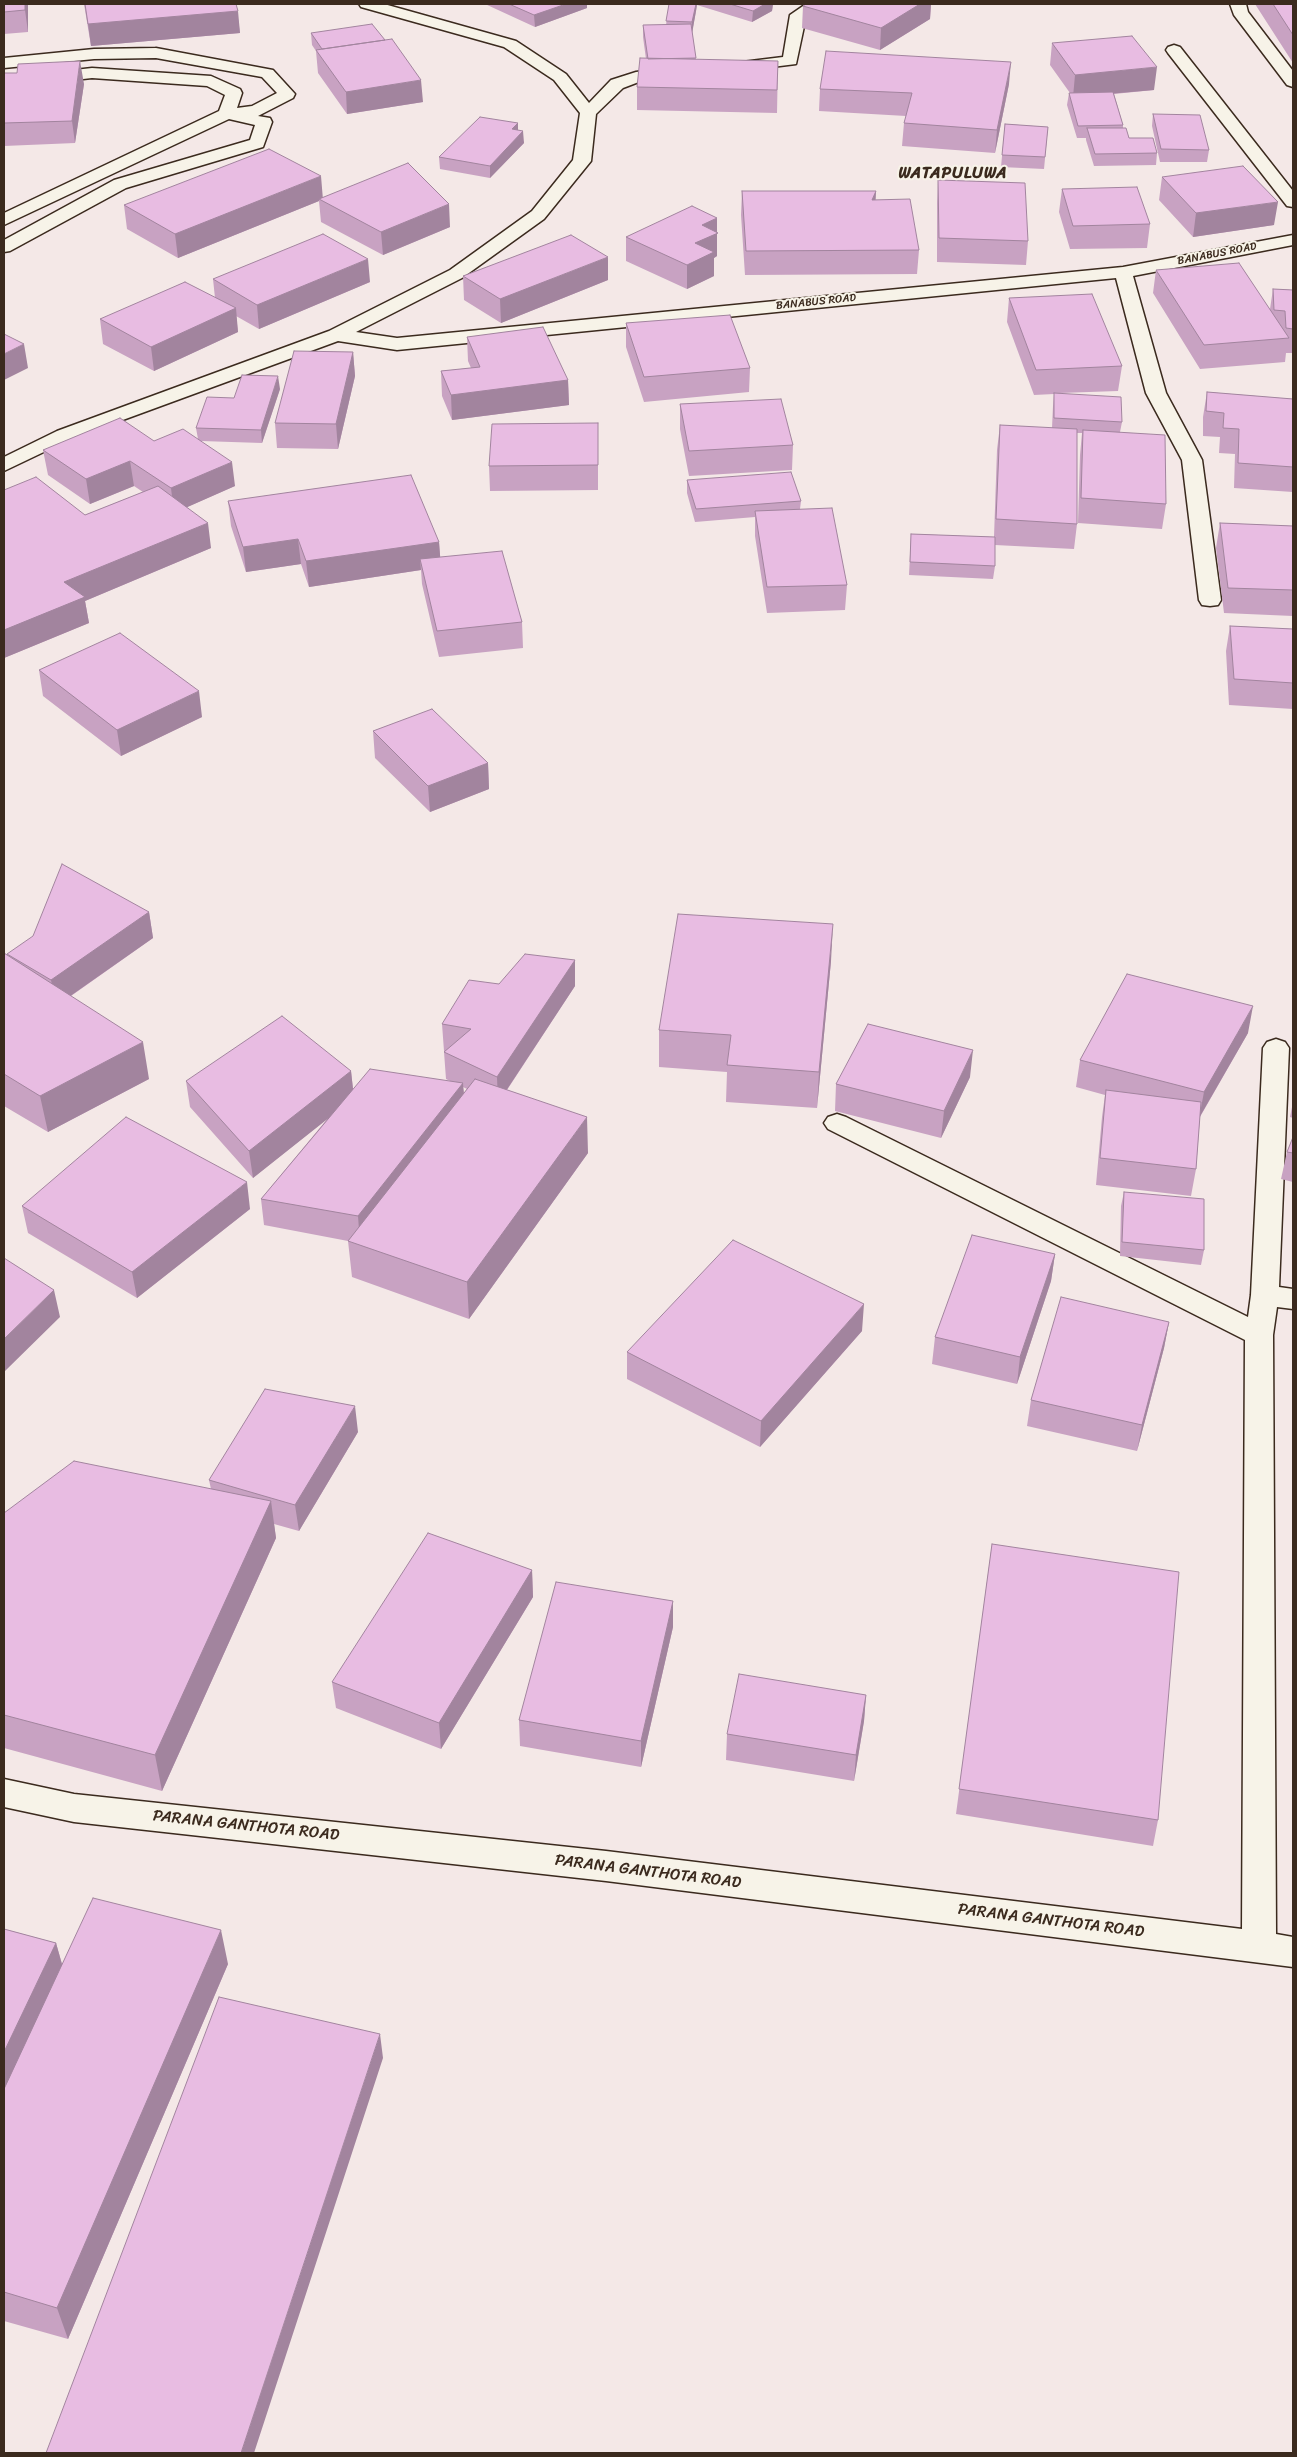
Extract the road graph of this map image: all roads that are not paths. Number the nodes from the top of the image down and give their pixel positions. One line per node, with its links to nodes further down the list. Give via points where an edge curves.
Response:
1 (817, 4): 6 (street, via 798,15 790,61)
2 (1238, 4): 8 (street, via 1240,12)
3 (375, 5): 11 (street, via 510,44 560,77)
4 (1174, 50): 12 (street)
5 (4, 63): 10 (street, via 94,54 156,53 267,73 287,94 256,111)
6 (721, 68)
7 (691, 70): 11 (street, via 642,75 617,84)
8 (1293, 82)
9 (4, 83): 10 (street, via 92,73 211,81 234,93)
10 (226, 114): 13 (street); 15 (street, via 264,122 258,143 120,184)
11 (588, 114): 17 (street, via 582,161 538,215 456,274)
12 (1293, 202)
13 (4, 220)
14 (1293, 240): 16 (street, BANABUS ROAD)
15 (4, 247)
16 (1123, 272): 17 (street, BANABUS ROAD, via 397,344); 19 (street, via 1156,393 1192,460)
17 (336, 335): 18 (street, via 64,435)
18 (4, 465)
19 (1210, 600)
20 (1276, 1048): 22 (street)
21 (837, 1123): 23 (street)
22 (1279, 1297): 23 (street)
23 (1259, 1335): 25 (street)
24 (4, 1793): 25 (street, PARANA GANTHOTA ROAD, via 74,1808 606,1866)
25 (1259, 1946): 26 (street, PARANA GANTHOTA ROAD)
26 (1293, 1952)

